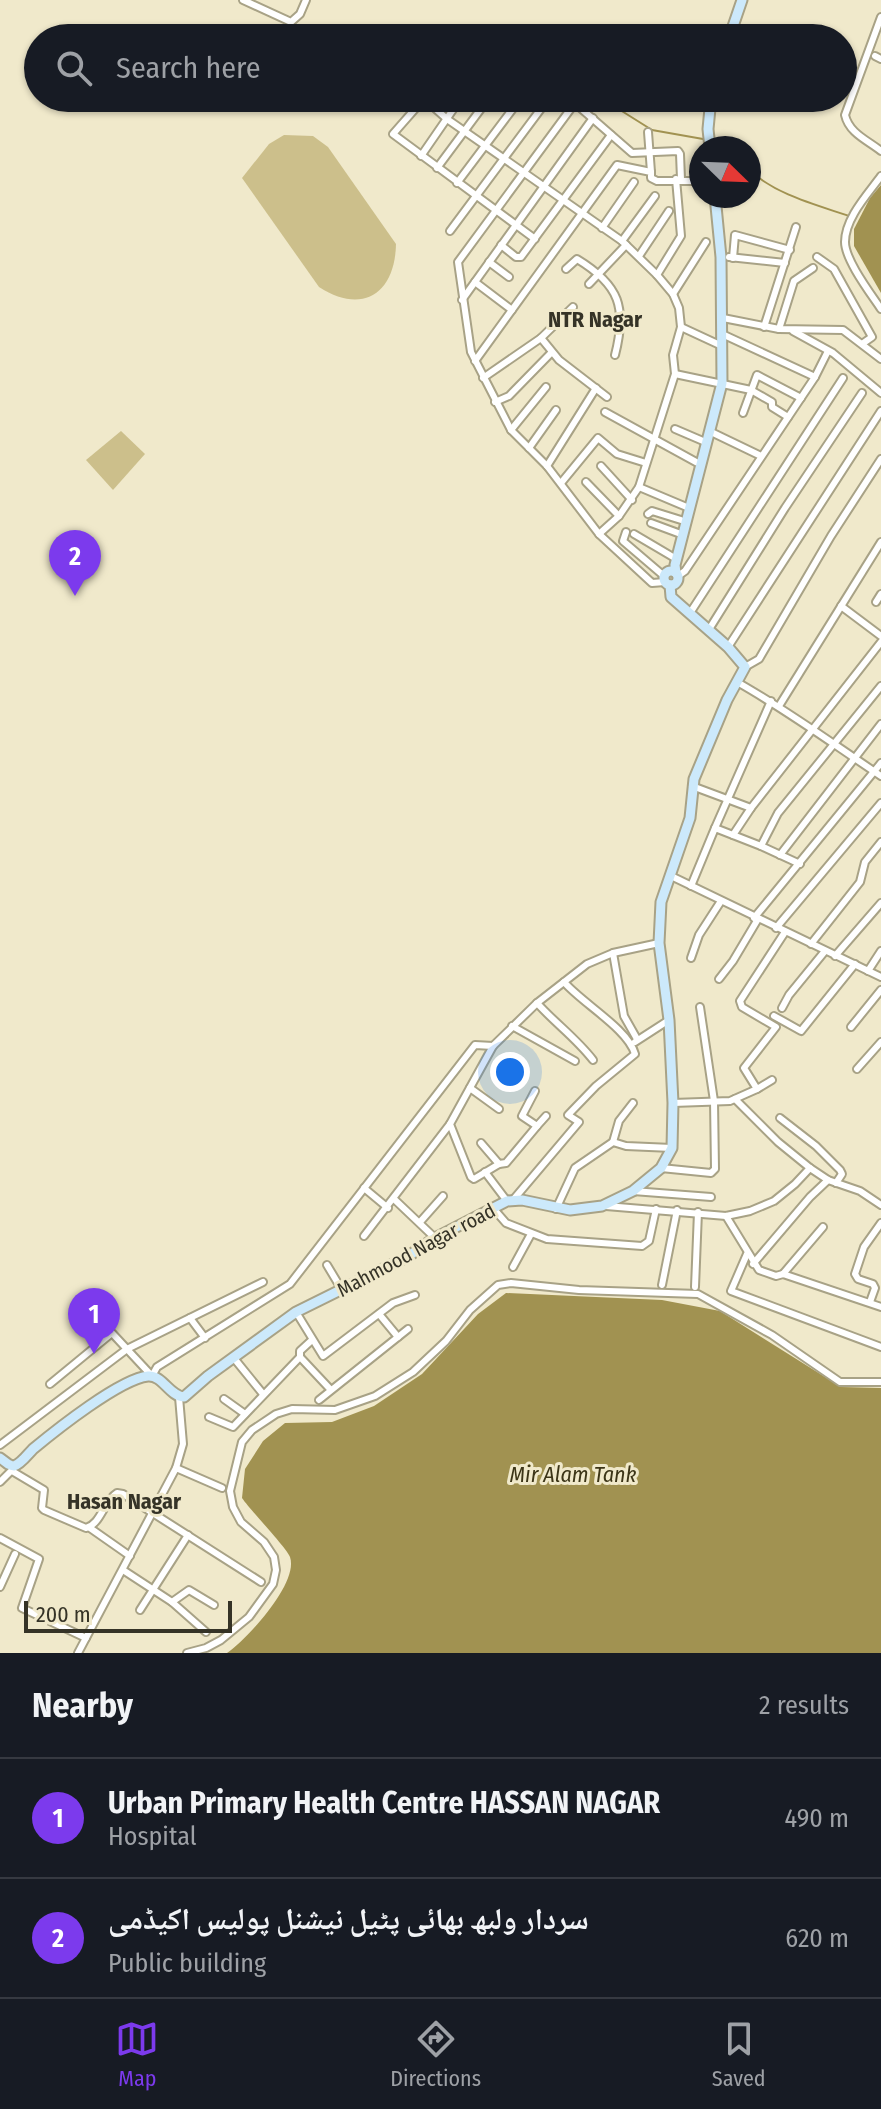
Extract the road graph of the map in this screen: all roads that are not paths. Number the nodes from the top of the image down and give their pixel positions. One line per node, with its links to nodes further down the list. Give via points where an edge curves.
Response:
1 (243, 0): 5 (street)
2 (265, 0): 5 (street)
3 (306, 0): 5 (street, via 291,22)
4 (742, 0): 7 (main road)
5 (261, 9)
6 (881, 17): 8 (street)
7 (734, 24)
8 (857, 82)
9 (412, 112): 28 (street, via 393,134)
10 (439, 112): 20 (street)
11 (452, 112): 20 (street)
12 (479, 112): 21 (street)
13 (510, 112): 25 (street)
14 (539, 112): 29 (street)
15 (564, 112): 32 (street)
16 (586, 112): 19 (street)
17 (710, 112): 24 (main road)
18 (846, 112): 27 (street, via 845,121 855,133)
19 (593, 118): 23 (street); 38 (street)
20 (447, 119): 21 (street); 28 (street)
21 (465, 131): 25 (street); 30 (street)
22 (648, 132): 26 (street)
23 (611, 135): 26 (street, via 632,153); 41 (street)
24 (709, 136)
25 (485, 145): 29 (street); 37 (street)
26 (648, 151): 31 (street); 34 (street, via 678,151)
27 (881, 151)
28 (421, 156): 30 (street)
29 (504, 159): 32 (street); 39 (street)
30 (437, 168): 37 (street)
31 (651, 172): 34 (street, via 657,181); 45 (street, via 617,165)
32 (524, 173): 38 (street); 43 (street)
33 (881, 176): 71 (street, via 855,213 845,242)
34 (679, 179): 35 (street); 64 (street, via 681,236)
35 (689, 180)
36 (634, 182): 48 (street)
37 (457, 183): 39 (street)
38 (543, 186): 41 (street); 46 (street)
39 (476, 196): 43 (street); 49 (street)
40 (655, 196): 52 (street)
41 (564, 200): 45 (street); 50 (street)
42 (716, 208): 56 (main road)
43 (495, 210): 46 (street); 69 (street, via 458,262)
44 (669, 211): 55 (street)
45 (582, 213): 48 (street); 72 (street)
46 (515, 224): 50 (street); 53 (street)
47 (796, 227): 54 (street)
48 (602, 228): 52 (street)
49 (450, 231)
50 (535, 239): 53 (street, via 519,258)
51 (706, 242): 68 (street)
52 (624, 243): 55 (street); 63 (street)
53 (501, 245): 59 (street)
54 (790, 250): 58 (street, via 735,235); 60 (street)
55 (639, 256): 64 (street)
56 (721, 257): 58 (street); 73 (main road)
57 (817, 257): 80 (street, via 834,269 872,337)
58 (733, 258): 60 (street)
59 (489, 262): 65 (street); 66 (street)
60 (785, 263): 75 (street)
61 (813, 268): 76 (street, via 794,281)
62 (566, 269): 63 (street, via 577,259)
63 (598, 274): 67 (street); 84 (street, via 612,288 621,309)
64 (657, 275): 68 (street)
65 (509, 277)
66 (475, 282): 69 (street); 72 (street)
67 (589, 284)
68 (673, 294): 74 (street)
69 (462, 300): 86 (street)
70 (573, 307): 79 (street)
71 (881, 309)
72 (512, 310): 86 (street)
73 (723, 318): 75 (street); 78 (main road)
74 (681, 327): 81 (street); 87 (street, via 673,355)
75 (764, 327): 76 (street)
76 (779, 329): 77 (street)
77 (791, 330): 80 (street, via 843,330); 82 (street)
78 (722, 334): 81 (main road); 88 (street)
79 (541, 338): 83 (street); 89 (street)
80 (862, 344): 85 (street)
81 (723, 347): 91 (main road)
82 (828, 351): 88 (street); 96 (street)
83 (551, 353): 93 (street); 99 (street, via 509,396)
84 (615, 355)
85 (881, 359)
86 (475, 361): 89 (street)
87 (675, 374): 91 (street); 110 (street)
88 (815, 377): 98 (street)
89 (483, 378): 99 (street)
90 (843, 378): 137 (street)
91 (720, 383): 94 (street); 108 (main road)
92 (546, 387): 107 (street)
93 (596, 388): 97 (street); 116 (street)
94 (751, 390): 98 (street, via 757,375); 103 (street); 104 (street)
95 (862, 393): 138 (street)
96 (881, 393)
97 (607, 397)
98 (801, 398): 104 (street)
99 (495, 402): 107 (street)
100 (556, 410): 111 (street)
101 (881, 411): 140 (street)
102 (605, 412): 110 (street)
103 (743, 413)
104 (788, 417): 112 (street)
105 (604, 428): 109 (street)
106 (675, 429): 108 (street)
107 (511, 430): 111 (street)
108 (707, 434): 112 (street); 114 (main road); 122 (main road)
109 (598, 438): 115 (street, via 617,454); 119 (street)
110 (654, 439): 114 (street); 115 (street)
111 (529, 448): 116 (street)
112 (761, 456): 133 (street, via 685,571)
113 (881, 459): 141 (street, via 759,659)
114 (696, 462): 122 (main road)
115 (646, 463): 120 (street)
116 (547, 466): 119 (street)
117 (601, 466): 121 (street)
118 (586, 482): 124 (street)
119 (561, 483): 129 (street)
120 (639, 487): 121 (street); 122 (street)
121 (632, 500): 124 (street)
122 (687, 508): 125 (main road); 133 (main road)
123 (648, 514): 125 (street)
124 (619, 516): 129 (street)
125 (681, 520): 128 (main road)
126 (651, 523): 128 (street)
127 (626, 532): 133 (street, via 623,541)
128 (678, 533): 132 (main road)
129 (599, 534): 133 (street, via 652,583)
130 (634, 534): 132 (street)
131 (881, 542): 136 (street)
132 (673, 557): 133 (main road)
133 (670, 578): 137 (main road, via 671,597)
134 (881, 594): 135 (street)
135 (876, 602)
136 (841, 606): 139 (street); 145 (street)
137 (690, 613): 138 (main road)
138 (708, 631): 140 (main road)
139 (881, 639): 147 (street)
140 (728, 647): 141 (main road)
141 (745, 667): 142 (main road, Mahmood Nagar road)
142 (737, 682): 144 (street); 153 (main road, Mahmood Nagar road)
143 (881, 686): 148 (street)
144 (771, 701): 145 (street); 154 (street)
145 (779, 706): 147 (street)
146 (881, 724): 149 (street)
147 (811, 730): 148 (street); 156 (street)
148 (834, 746): 149 (street); 160 (street, via 778,813)
149 (854, 758): 151 (street); 161 (street)
150 (881, 763): 151 (street)
151 (874, 771): 152 (street); 162 (street)
152 (881, 776)
153 (692, 786): 154 (street); 163 (main road, Mahmood Nagar road, via 690,818)
154 (727, 798): 156 (street); 157 (street)
155 (881, 803): 168 (street)
156 (751, 808): 158 (street)
157 (715, 828): 158 (street); 164 (street)
158 (733, 835): 160 (street)
159 (881, 842): 171 (street, via 865,862 860,882)
160 (761, 846): 161 (street)
161 (780, 855): 162 (street)
162 (800, 864): 167 (street)
163 (671, 876): 164 (street); 170 (main road, Mahmood Nagar road, via 659,914)
164 (691, 886): 165 (street)
165 (721, 901): 167 (street); 176 (street)
166 (881, 903): 175 (street)
167 (756, 918): 168 (street); 180 (street)
168 (776, 928): 169 (street)
169 (785, 932): 171 (street); 201 (street, via 740,1001 776,1027 744,1068)
170 (659, 943): 174 (street); 187 (main road, Mahmood Nagar road)
171 (811, 944): 172 (street)
172 (825, 951): 175 (street); 185 (street)
173 (881, 951): 178 (street)
174 (613, 953): 181 (street); 190 (street, via 624,1016)
175 (835, 956): 177 (street)
176 (691, 958)
177 (855, 964): 178 (street); 186 (street, via 801,1031)
178 (868, 971): 179 (street)
179 (881, 977)
180 (719, 979)
181 (564, 982): 183 (street); 193 (street)
182 (881, 990): 189 (street)
183 (537, 1003): 188 (street); 196 (street)
184 (700, 1007): 204 (street)
185 (782, 1008)
186 (774, 1016)
187 (669, 1020): 190 (street); 206 (main road, Mahmood Nagar road)
188 (512, 1026): 192 (street); 197 (street)
189 (851, 1027)
190 (637, 1039): 193 (street)
191 (881, 1042): 194 (street)
192 (493, 1046): 200 (street); 222 (street, via 475,1045)
193 (631, 1046): 228 (street, via 633,1057 568,1115 579,1122)
194 (873, 1051): 195 (street); 198 (street)
195 (881, 1056)
196 (593, 1060)
197 (575, 1061)
198 (857, 1069)
199 (772, 1080): 201 (street)
200 (470, 1088): 207 (street); 210 (street)
201 (757, 1089): 203 (street)
202 (535, 1091): 211 (street, via 522,1116)
203 (735, 1099): 204 (street); 217 (street)
204 (714, 1101): 206 (street); 216 (street, via 713,1171)
205 (633, 1103): 212 (street, via 619,1121)
206 (673, 1103): 214 (main road, Mahmood Nagar road)
207 (499, 1109)
208 (546, 1116): 211 (street)
209 (780, 1118): 220 (street, via 840,1170)
210 (450, 1124): 218 (street, via 471,1177); 227 (street)
211 (537, 1126): 215 (street, via 506,1163)
212 (613, 1142): 214 (street); 233 (street, via 575,1168)
213 (481, 1143): 215 (street)
214 (672, 1148): 216 (main road, Mahmood Nagar road)
215 (499, 1164): 218 (street)
216 (661, 1168): 223 (main road, Mahmood Nagar road)
217 (810, 1168): 219 (street); 221 (street)
218 (485, 1172): 228 (street)
219 (828, 1180): 220 (street); 226 (street)
220 (836, 1183): 229 (street)
221 (795, 1184): 226 (street); 237 (street, via 774,1201)
222 (364, 1188): 231 (street); 261 (street, via 290,1284)
223 (633, 1191): 225 (street); 230 (main road, Mahmood Nagar road)
224 (443, 1196): 238 (street)
225 (711, 1197)
226 (810, 1197): 245 (street)
227 (394, 1199): 231 (street); 238 (street)
228 (510, 1200): 232 (main road, Mahmood Nagar road); 233 (main road, Mahmood Nagar road)
229 (881, 1205)
230 (602, 1206): 233 (main road, Mahmood Nagar road); 234 (street)
231 (388, 1208): 242 (street)
232 (493, 1208): 241 (street, via 506,1223); 243 (main road, Mahmood Nagar road)
233 (556, 1209)
234 (656, 1209): 235 (street); 241 (street, via 649,1241 642,1246)
235 (677, 1210): 236 (street); 250 (street)
236 (698, 1212): 237 (street); 251 (street)
237 (726, 1216): 244 (street)
238 (420, 1222): 243 (street)
239 (880, 1225): 254 (street, via 864,1247 855,1274 873,1284)
240 (823, 1227): 248 (street)
241 (531, 1234): 247 (street)
242 (364, 1236)
243 (435, 1238): 252 (main road, Mahmood Nagar road)
244 (747, 1254): 245 (street); 263 (street, via 731,1291)
245 (753, 1264): 248 (street, via 769,1274)
246 (327, 1265): 252 (street)
247 (513, 1267)
248 (783, 1274): 254 (street)
249 (263, 1282): 258 (street)
250 (662, 1285)
251 (695, 1287)
252 (342, 1290): 256 (main road, Mahmood Nagar road)
253 (415, 1295): 257 (street)
254 (870, 1302): 255 (street)
255 (881, 1307)
256 (296, 1312): 262 (street); 265 (main road, Mahmood Nagar road)
257 (379, 1314): 260 (street); 262 (street, via 326,1355)
258 (190, 1318): 261 (street); 264 (street)
259 (408, 1329): 260 (street)
260 (398, 1337): 270 (street)
261 (205, 1338): 267 (street, via 157,1367)
262 (312, 1340): 266 (street)
263 (881, 1347)
264 (127, 1349): 267 (street); 269 (street, via 112,1333); 277 (street)
265 (233, 1357): 271 (street); 272 (main road, Mahmood Nagar road)
266 (300, 1357): 270 (street); 271 (street)
267 (152, 1376): 272 (main road); 280 (main road, via 109,1394)
268 (881, 1382): 300 (street, via 840,1382 772,1335 698,1294 498,1285 413,1372 375,1396 335,1410 292,1409 252,1430 242,1442 230,1491 241,1522 274,1557 273,1584 249,1617 221,1640)
269 (50, 1384)
270 (330, 1389): 274 (street)
271 (263, 1394): 275 (street)
272 (179, 1397): 279 (street, via 183,1444)
273 (224, 1399): 275 (street)
274 (319, 1400)
275 (245, 1414): 276 (street, via 230,1427)
276 (209, 1417)
277 (0, 1445)
278 (0, 1458): 280 (main road)
279 (176, 1468): 282 (street); 283 (street)
280 (13, 1469): 281 (street); 284 (street, via 44,1490 44,1510)
281 (0, 1482)
282 (222, 1488)
283 (154, 1513): 284 (street, via 117,1493); 285 (street); 288 (street)
284 (90, 1528): 288 (street)
285 (188, 1535): 291 (street); 293 (street)
286 (0, 1538): 298 (street, via 39,1559 22,1608)
287 (15, 1554): 290 (street)
288 (130, 1556): 289 (street)
289 (123, 1570): 293 (street); 298 (street)
290 (2, 1576): 292 (street)
291 (261, 1582)
292 (0, 1587)
293 (153, 1590): 294 (street); 296 (street)
294 (172, 1602): 295 (street, via 187,1590); 297 (street)
295 (214, 1605)
296 (140, 1610)
297 (206, 1632)
298 (86, 1638): 299 (street)
299 (78, 1653)
300 (187, 1653)

